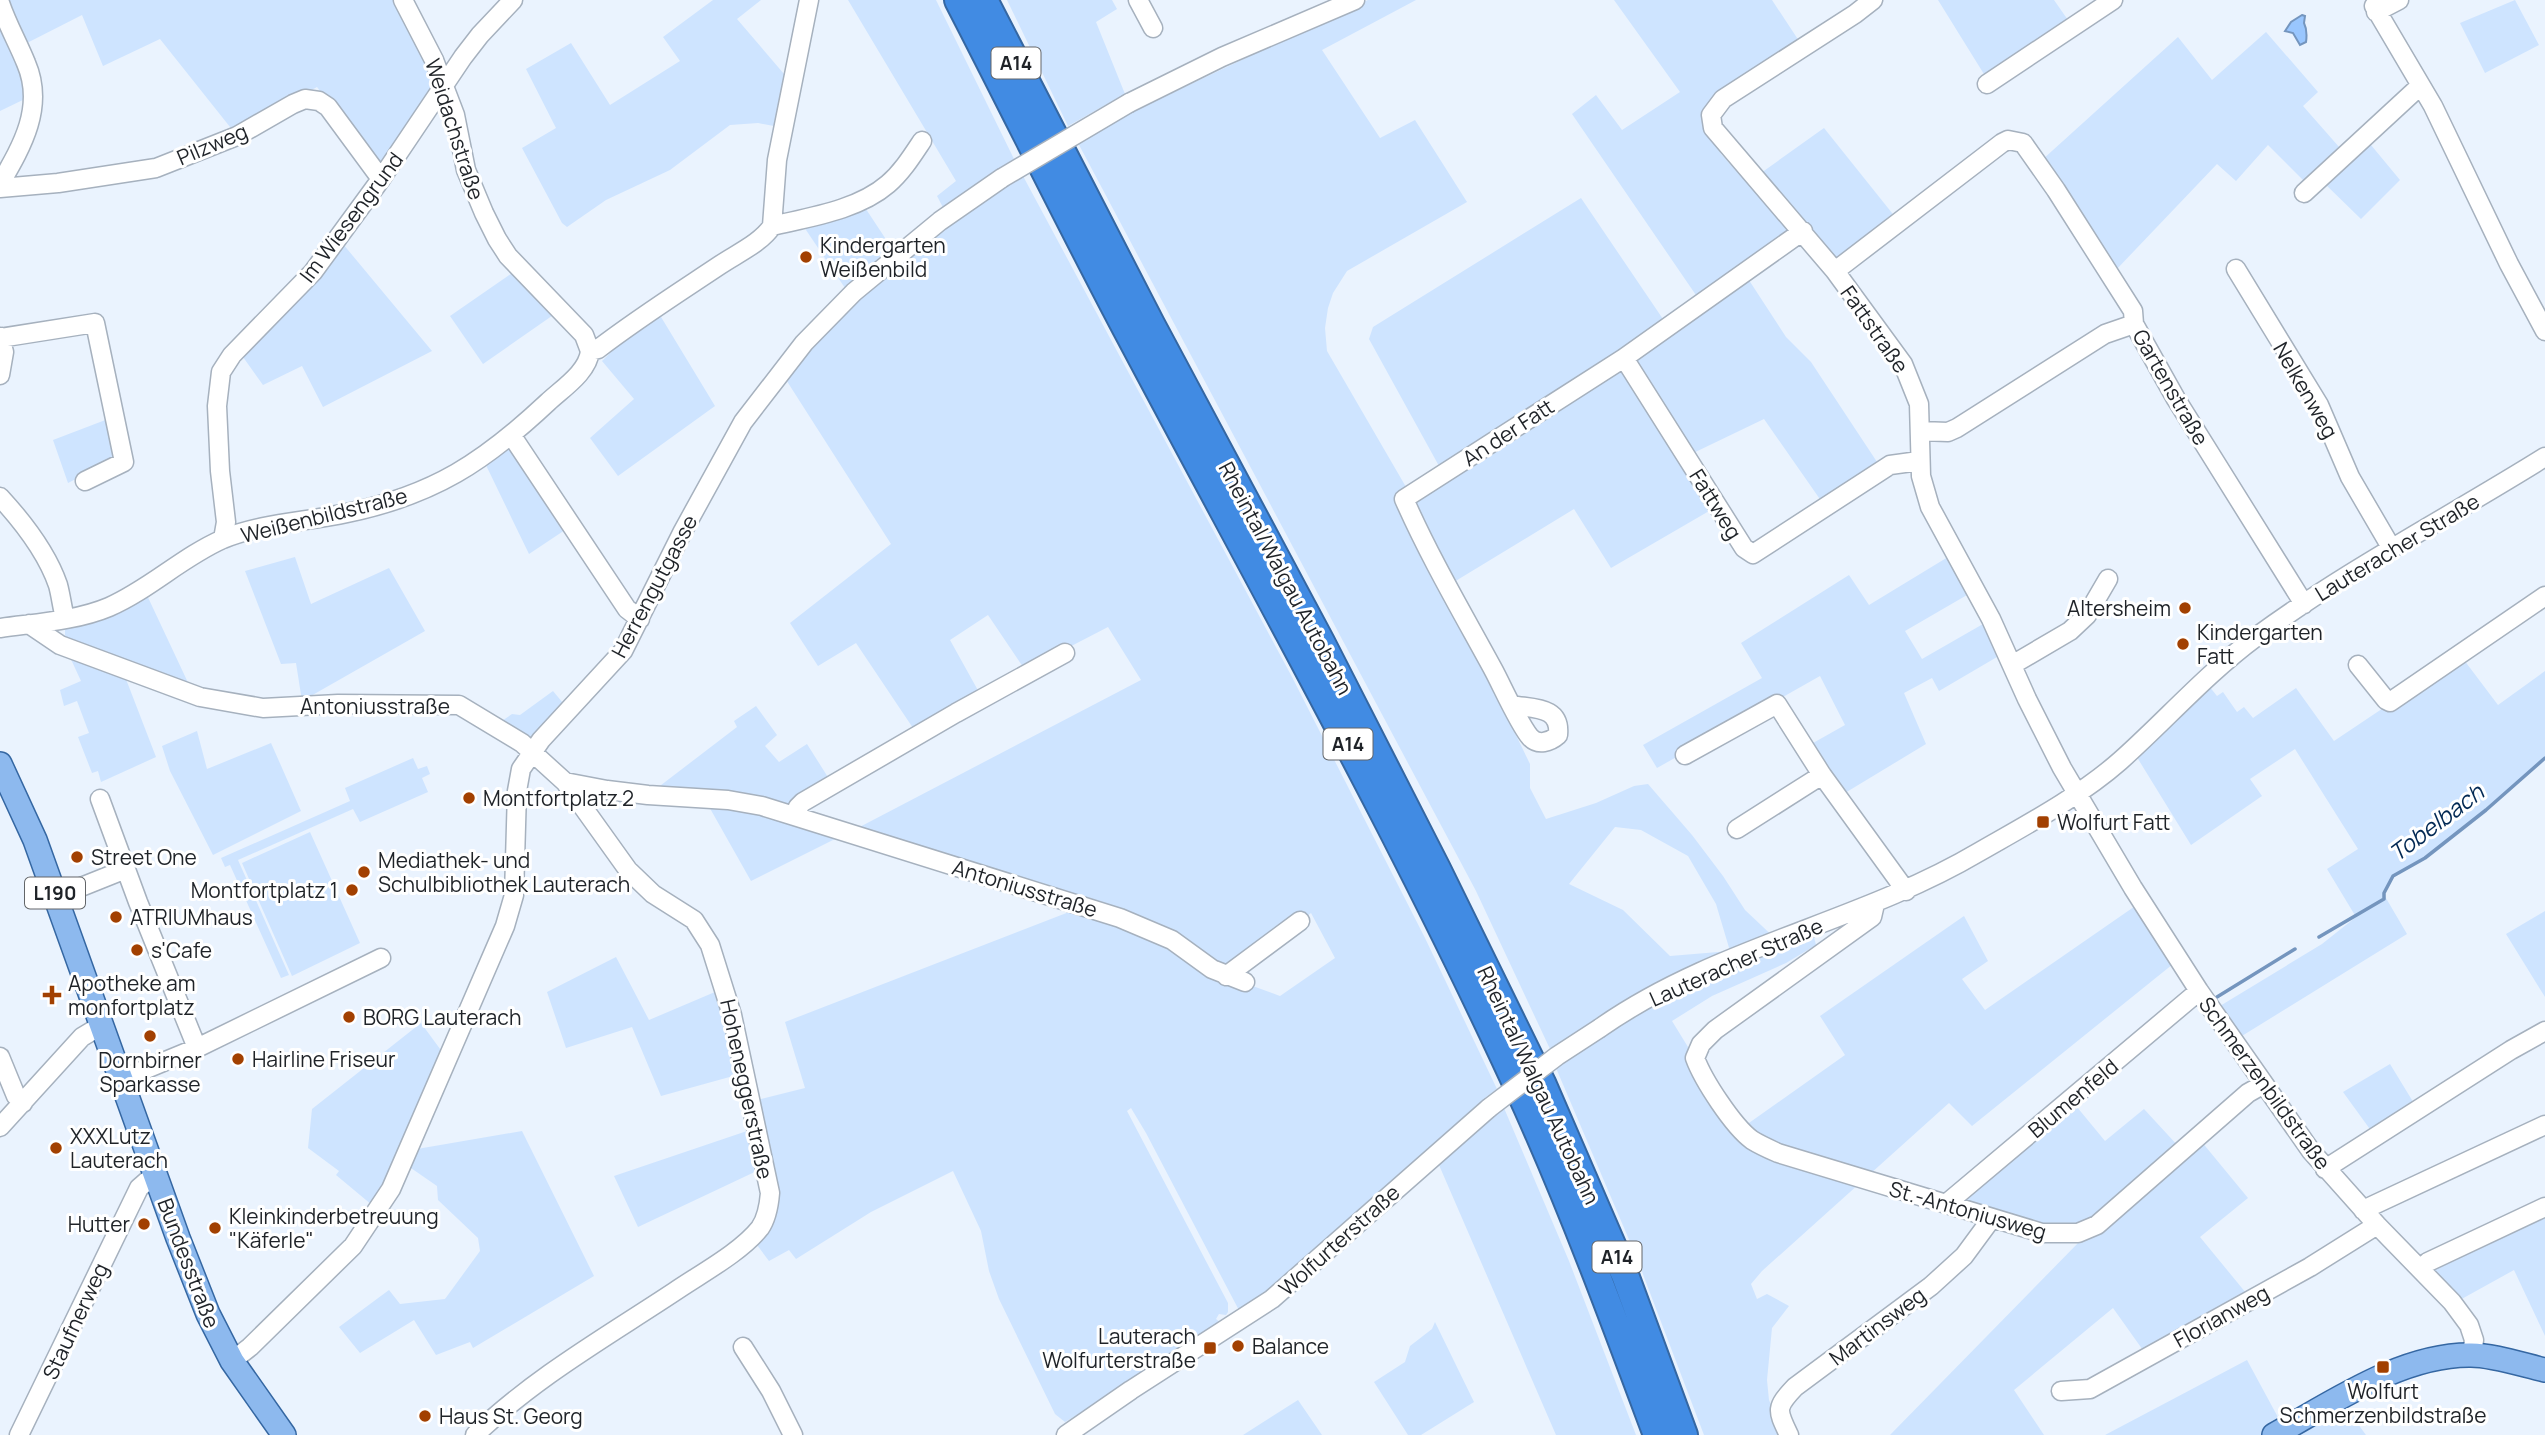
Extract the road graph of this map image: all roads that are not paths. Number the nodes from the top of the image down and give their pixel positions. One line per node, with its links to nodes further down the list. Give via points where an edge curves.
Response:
1 (403, 0): 15 (street, Weidachstraße)
2 (513, 0): 15 (street, Im Wiesengrund, via 480,35)
3 (809, 0): 21 (street, via 777,160)
4 (958, 0): 97 (highway, Rheintal/Walgau Autobahn / A14, via 1417,878 1527,1108)
5 (984, 0): 98 (highway, Rheintal/Walgau Autobahn / A14, via 1449,892 1542,1083 1619,1262)
6 (1138, 0): 13 (street)
7 (1355, 0): 12 (street, Herrengutgasse)
8 (1873, 0): 22 (street, Fattstraße, via 1723,99 1711,115 1713,128)
9 (2113, 0): 14 (street)
10 (2399, 0): 16 (street, via 2375,9)
11 (0, 3): 19 (street, via 27,65 33,94 32,118 22,147)
12 (1332, 5): 43 (street, Herrengutgasse, bridge, via 1129,103 997,181 940,220 854,292 804,343 743,422)
13 (1153, 28)
14 (1987, 84)
15 (444, 85): 18 (street, Im Wiesengrund); 28 (street, Weidachstraße, via 466,170 497,239 584,335)
16 (2420, 86): 20 (street); 26 (street)
17 (922, 141): 21 (street, Weißenbildstraße, via 898,175 875,194)
18 (381, 179): 19 (street, Pilzweg, via 328,107 305,99 237,136 156,168 58,183); 37 (street, Im Wiesengrund, via 313,272 221,372 217,406 226,522)
19 (0, 186)
20 (2304, 193)
21 (772, 226): 28 (street, Weißenbildstraße)
22 (1803, 231): 24 (street, Fattstraße); 29 (street, An der Fatt)
23 (2236, 269): 38 (street, Nelkenweg, via 2319,405 2350,477)
24 (1835, 271): 25 (street, Gartenstraße, via 2002,143 2013,140 2023,143 2056,190 2133,311); 31 (street, Fattstraße, via 1908,374 1919,404)
25 (2134, 324): 31 (street, via 2105,334 1957,428); 41 (street, Gartenstraße)
26 (2545, 331)
27 (0, 338): 30 (street, via 4,352); 35 (street, via 95,323 124,462)
28 (590, 351): 32 (street, Weißenbildstraße, via 585,367)
29 (1624, 358): 34 (street, Fattweg, via 1744,548 1753,554 1890,465); 49 (street, An der Fatt, via 1404,499)
30 (0, 375)
31 (1921, 431): 34 (street, Fattstraße)
32 (512, 436): 37 (street, Weißenbildstraße, via 481,459 409,495); 43 (street, via 627,609)
33 (2545, 457): 38 (street, Lauteracher Straße)
34 (1919, 461): 48 (street, Fattstraße, via 1930,508)
35 (85, 481)
36 (0, 497): 42 (street, via 48,562)
37 (223, 540): 42 (street, Weißenbildstraße, via 107,608)
38 (2392, 549): 41 (street, Lauteracher Straße)
39 (2108, 579): 48 (street, via 2079,623)
40 (2545, 596): 47 (street, via 2390,702)
41 (2304, 604): 55 (street, Lauteracher Straße, via 2215,669 2120,761)
42 (65, 618): 44 (street, Weißenbildstraße)
43 (640, 619): 50 (street, Herrengutgasse, via 614,663)
44 (29, 624): 45 (street, Weißenbildstraße); 50 (street, Antoniusstraße, via 60,645 200,698 263,708 459,705)
45 (0, 628)
46 (1065, 653): 57 (street, via 803,802)
47 (2358, 664)
48 (2012, 665): 55 (street, Fattstraße)
49 (1512, 705)
50 (532, 752): 54 (street, Antoniusstraße); 89 (street, Herrengutgasse, via 519,779 514,895 505,926 391,1189 353,1246)
51 (1685, 755): 53 (street, via 1777,704)
52 (0, 764): 61 (main road, Bundesstraße / L190)
53 (1822, 775): 58 (street); 60 (street)
54 (565, 782): 57 (street, Antoniusstraße, via 728,800); 94 (street, Hoheneggerstraße, via 628,870 653,894 694,920 710,944 744,1064 769,1204 760,1228 748,1240 546,1374)
55 (2076, 792): 60 (street, Lauteracher Straße); 67 (street, Schmerzenbildstraße)
56 (100, 799): 59 (street)
57 (794, 816): 65 (street, Antoniusstraße, via 1120,918 1172,940)
58 (1737, 829)
59 (126, 869): 61 (street); 71 (street)
60 (1906, 891): 62 (street, Lauteracher Straße)
61 (56, 897): 70 (main road, Bundesstraße / L190)
62 (1875, 904): 68 (street, Lauteracher Straße, via 1707,970); 73 (street, Lauteracher Straße, via 1872,917 1701,1044 1695,1058)
63 (1300, 921): 65 (street)
64 (381, 958): 71 (street)
65 (1226, 976): 66 (street, Antoniusstraße)
66 (1245, 982)
67 (2199, 991): 75 (street, Schmerzenbildstraße); 81 (street, Blumenfeld)
68 (1600, 1028): 96 (street, Wolfurterstraße, bridge, via 1489,1108 1272,1299)
69 (2545, 1031): 79 (street)
70 (105, 1033): 74 (main road, Bundesstraße / L190); 76 (street, via 82,1037)
71 (197, 1048): 74 (street)
72 (0, 1057): 76 (street)
73 (1700, 1073): 81 (street, St.-Antoniusweg, via 1753,1140 1797,1159)
74 (122, 1079): 80 (main road, Bundesstraße / L190)
75 (2264, 1084): 79 (street, Schmerzenbildstraße); 84 (street, St.-Antoniusweg, via 2088,1230 2052,1235)
76 (23, 1103): 78 (street)
77 (2545, 1125): 83 (street)
78 (0, 1127)
79 (2325, 1169): 83 (street, Schmerzenbildstraße)
80 (157, 1178): 89 (main road, Bundesstraße / L190, via 194,1280); 92 (street, Staufnerweg, via 139,1188)
81 (1946, 1204): 84 (street, St.-Antoniusweg)
82 (2545, 1207): 86 (street)
83 (2363, 1210): 85 (street, Schmerzenbildstraße)
84 (1992, 1218): 99 (street, Martinsweg, via 1964,1256 1931,1286 1795,1387 1778,1412)
85 (2377, 1225): 86 (street, Schmerzenbildstraße); 91 (street, Florianweg, via 2090,1389)
86 (2420, 1269): 88 (street, Schmerzenbildstraße, via 2469,1325)
87 (743, 1347): 95 (street)
88 (2472, 1355): 90 (main road); 100 (main road, via 2395,1370)
89 (232, 1362): 93 (main road, Bundesstraße / L190)
90 (2545, 1370)
91 (2061, 1391)
92 (19, 1435)
93 (284, 1435)
94 (475, 1435)
95 (793, 1435)
96 (1066, 1435)
97 (1657, 1435)
98 (1684, 1435)
99 (1789, 1435)
100 (2274, 1435)

